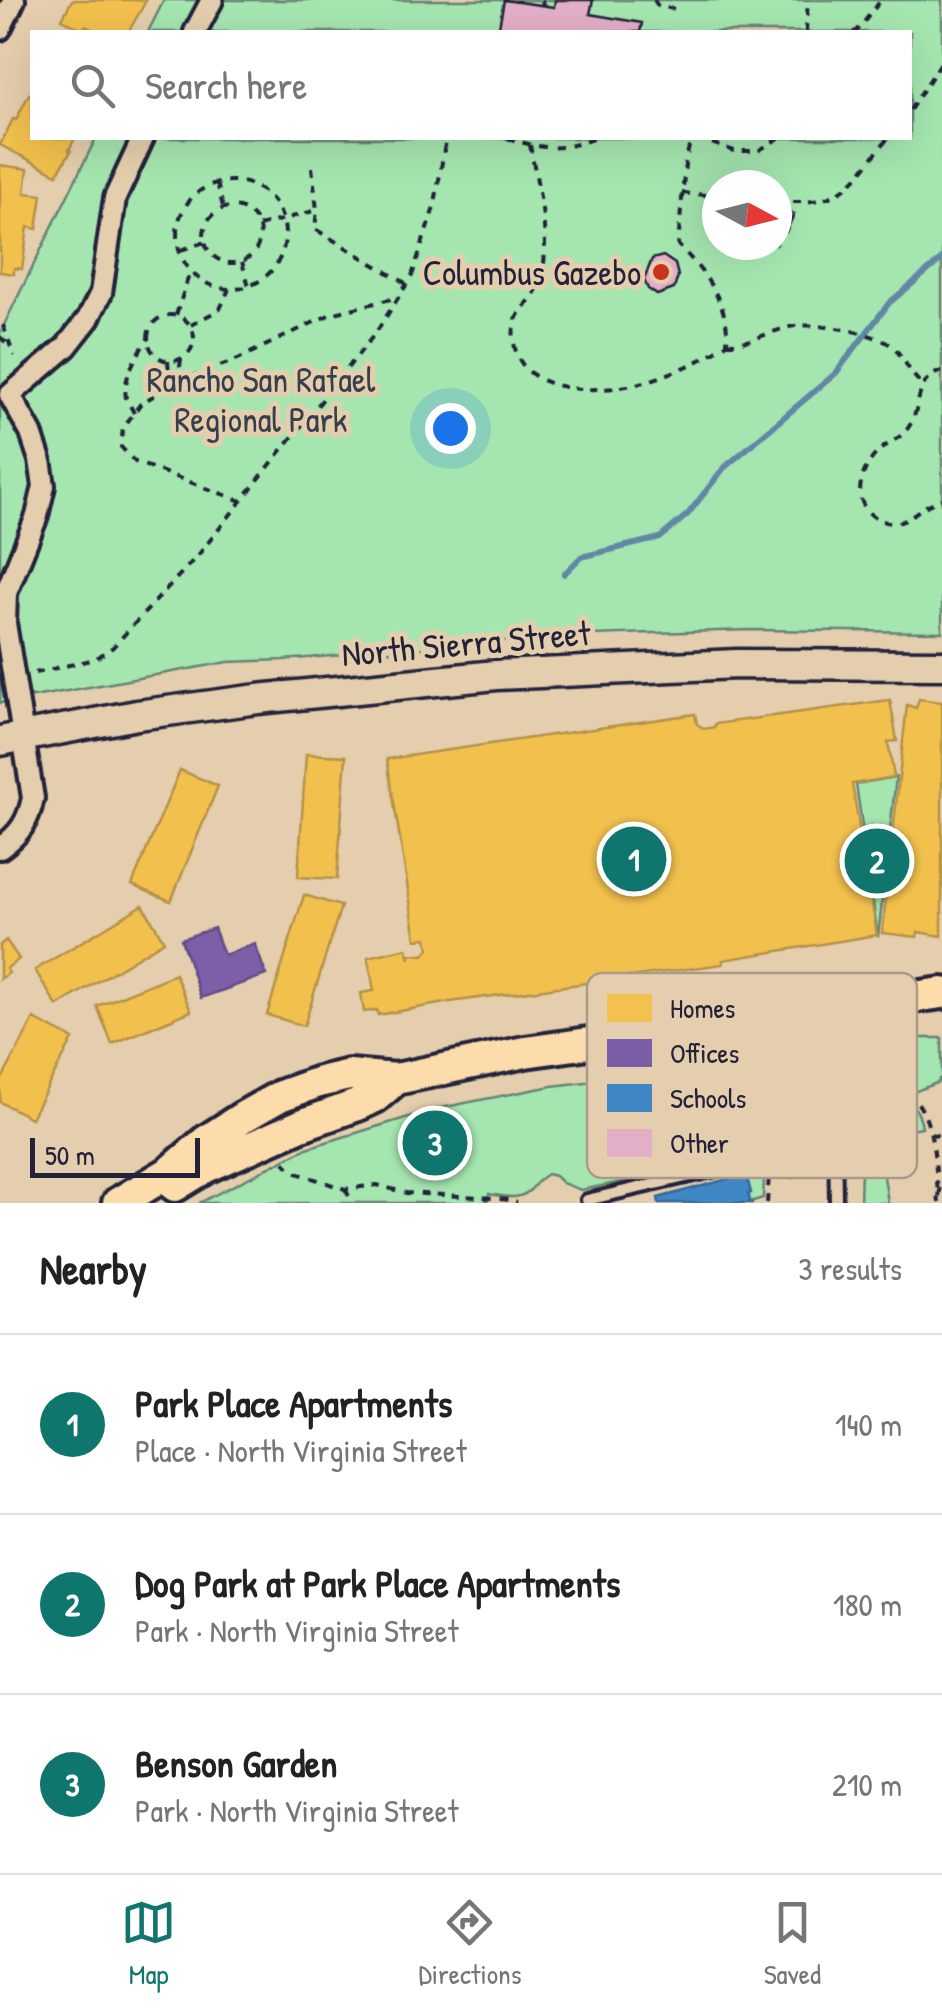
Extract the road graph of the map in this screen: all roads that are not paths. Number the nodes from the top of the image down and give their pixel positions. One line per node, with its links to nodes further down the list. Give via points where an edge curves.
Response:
1 (14, 0): 3 (street)
2 (212, 0): 4 (street)
3 (0, 28)
4 (196, 30)
5 (141, 140): 7 (street, via 115,198 101,294 66,347 10,395 31,433 44,486 6,593)
6 (942, 664): 7 (main road, North Sierra Street, via 737,664 496,675 258,699)
7 (12, 739): 8 (street, via 32,798 17,836)
8 (0, 848)
9 (942, 992): 10 (main road)
10 (917, 996)
11 (587, 1043): 12 (main road)
12 (396, 1079): 13 (main road, via 360,1104); 16 (main road, via 349,1075 280,1096)
13 (206, 1167): 17 (main road); 18 (lane)
14 (679, 1178): 15 (lane)
15 (587, 1200)
16 (118, 1203)
17 (153, 1203)
18 (173, 1203)

